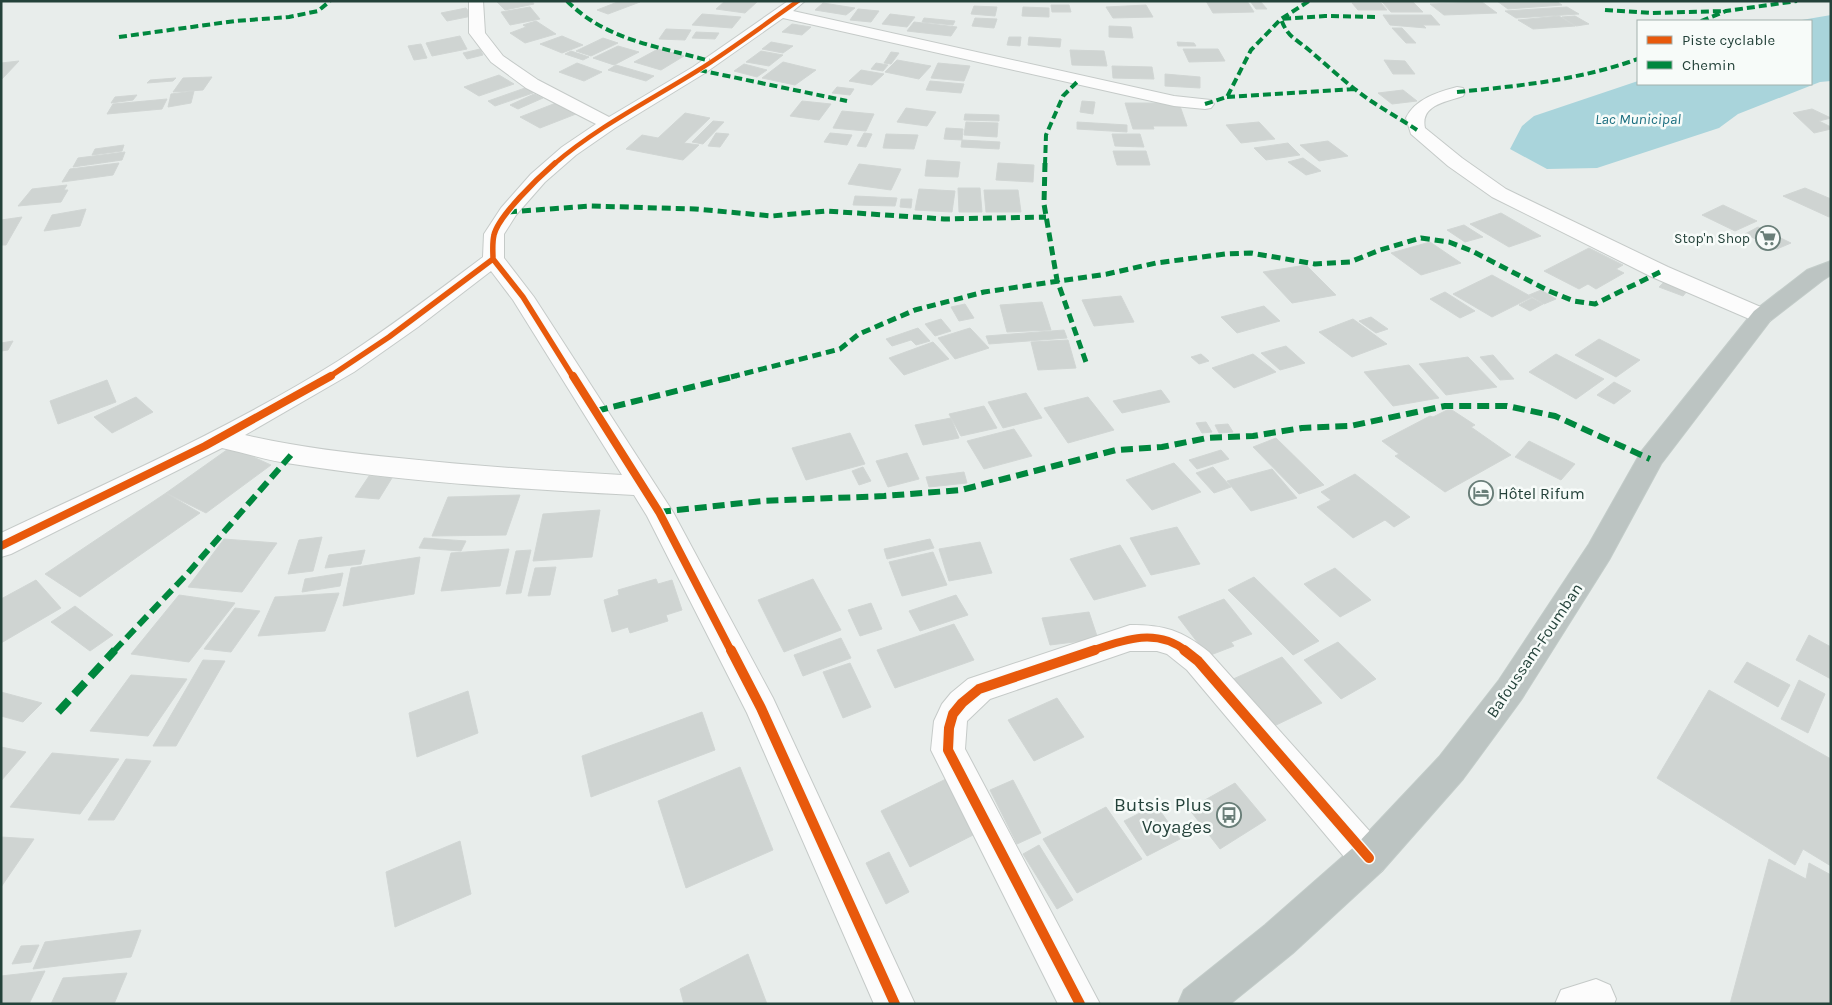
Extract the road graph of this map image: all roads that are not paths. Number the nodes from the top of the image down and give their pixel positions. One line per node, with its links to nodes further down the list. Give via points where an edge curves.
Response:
1 (476, 1): 5 (street, via 477,33 496,59 532,84)
2 (790, 7): 4 (street, via 1174,101); 5 (street, via 699,70)
3 (1457, 92): 8 (street, via 1426,105 1415,119 1417,130 1455,162 1499,194 1660,272)
4 (1205, 104)
5 (609, 124): 6 (street, via 569,151 538,178 508,212 494,234)
6 (493, 259): 9 (street, via 325,380); 10 (street, via 523,297)
7 (1831, 267): 8 (highway, Bafoussam-Foumban, via 1815,274)
8 (1762, 316): 12 (highway, Bafoussam-Foumban, via 1650,459 1599,552 1510,690 1451,768)
9 (218, 438): 10 (street, via 291,455 339,461 499,478); 11 (street)
10 (641, 486): 13 (street, via 659,512 761,708)
11 (1, 546)
12 (1369, 858): 14 (street, via 1198,661 1178,645 1157,638 1130,638 979,689 959,705 949,723 948,750); 15 (highway, Bafoussam-Foumban, via 1279,940)
13 (895, 1004)
14 (1080, 1004)
15 (1198, 1004)

